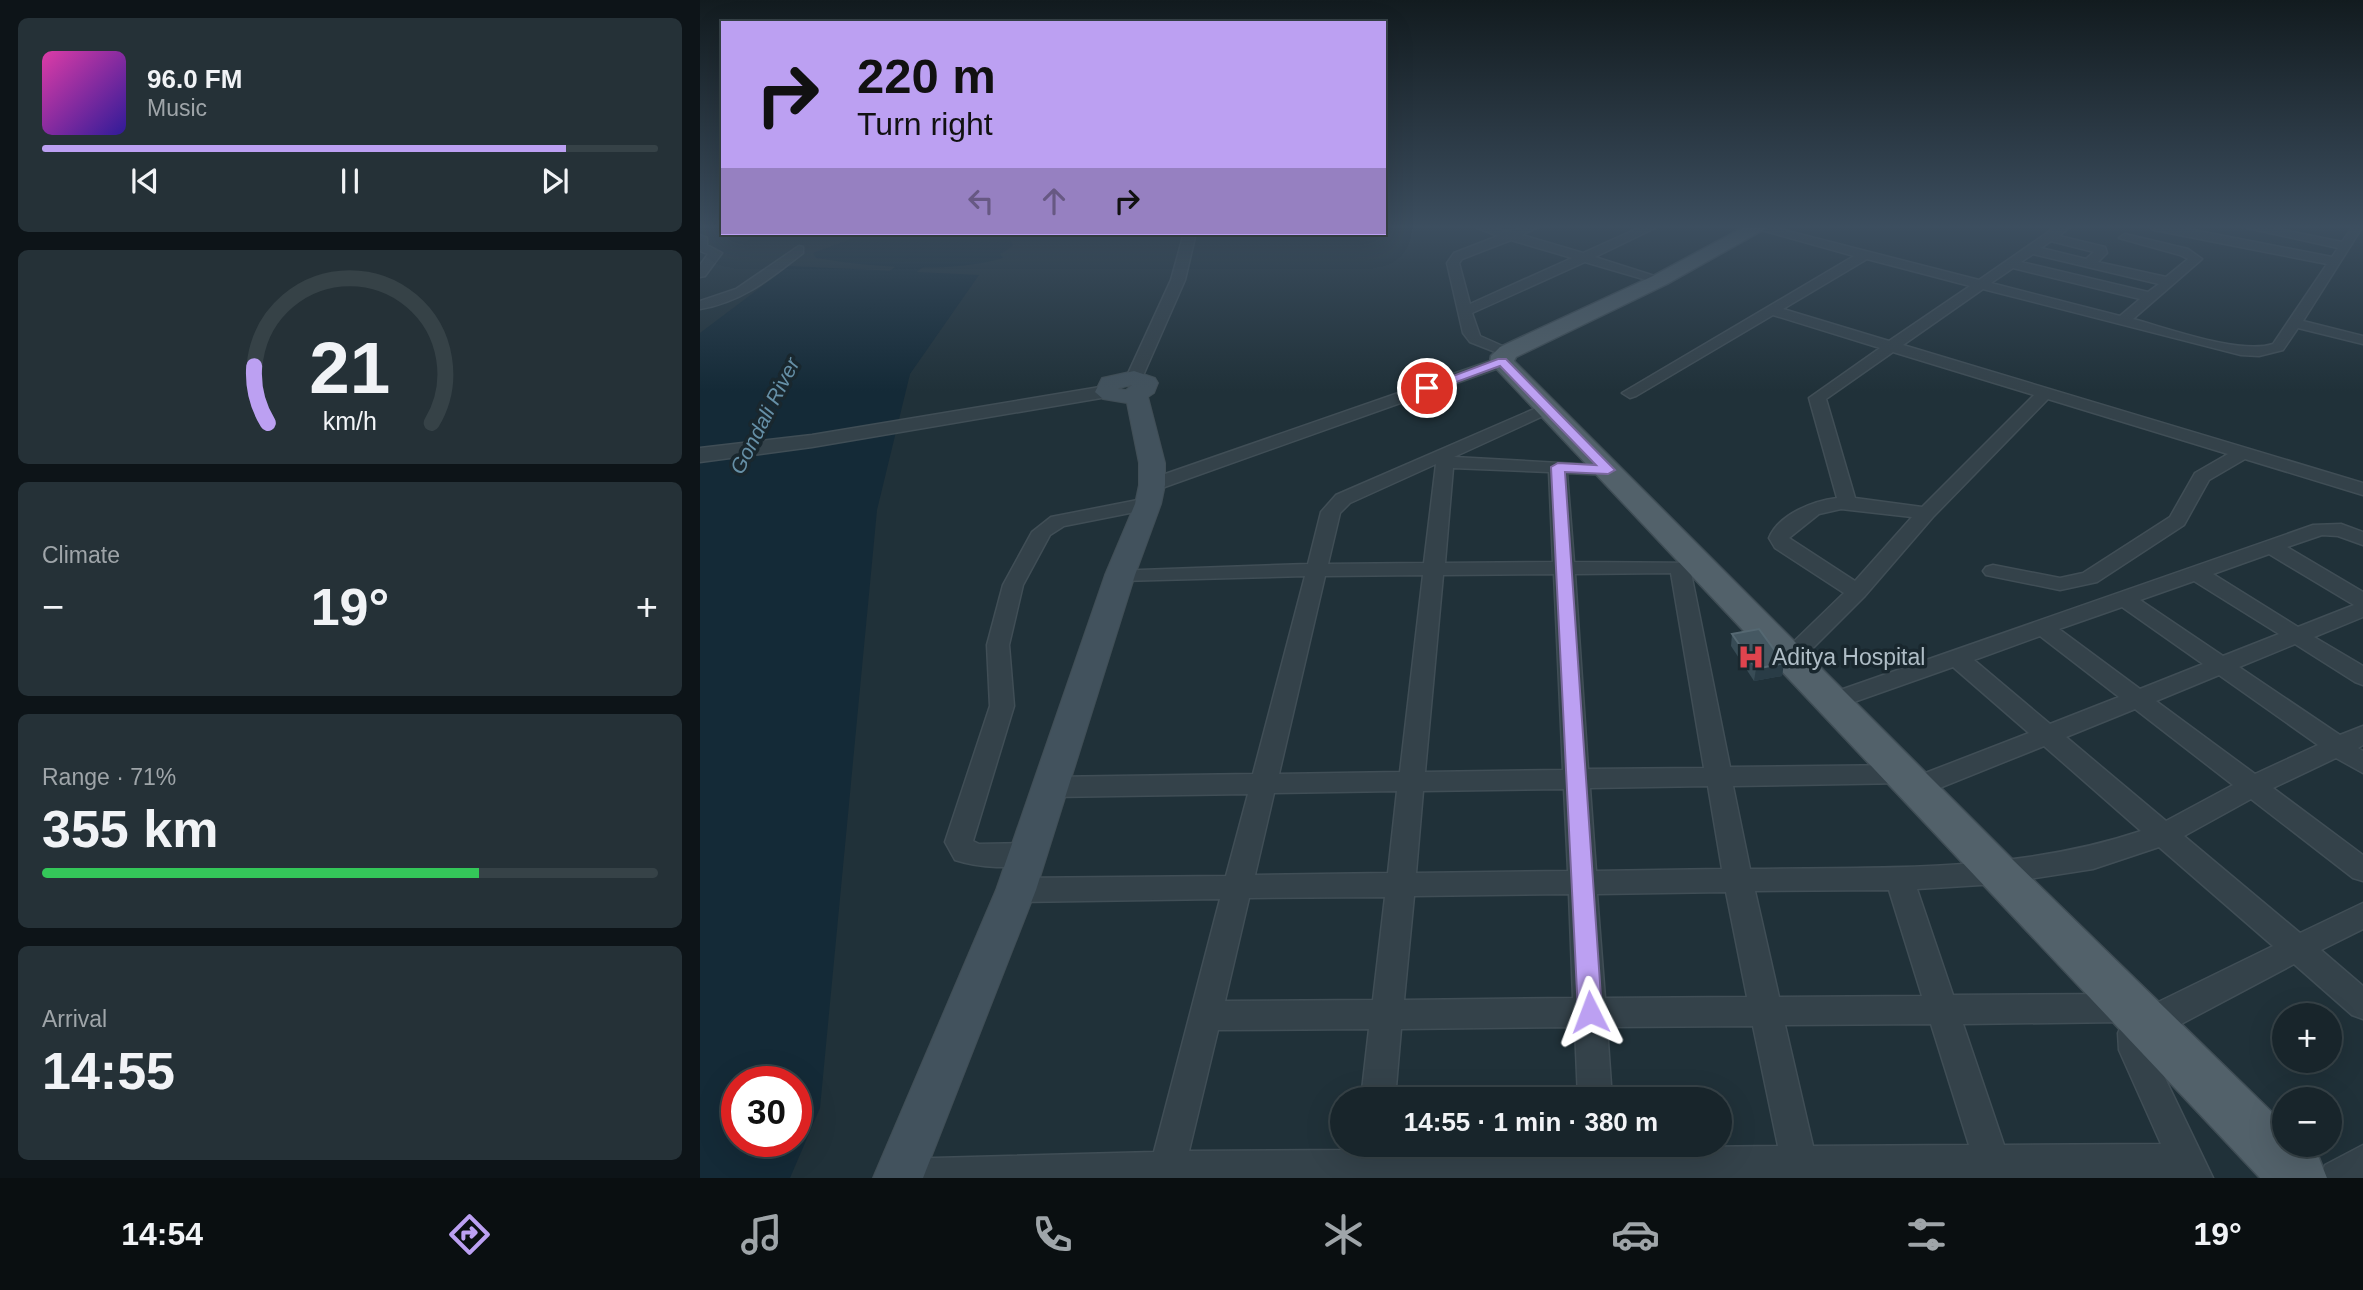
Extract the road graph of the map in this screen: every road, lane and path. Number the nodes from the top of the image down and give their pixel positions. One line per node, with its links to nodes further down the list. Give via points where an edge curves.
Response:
1 (756, 281): 15 (street, via 719,303)
2 (1178, 281): 23 (street)
3 (1459, 281): 17 (street)
4 (1531, 281): 17 (street)
5 (1656, 281): 22 (main road)
6 (1821, 281): 16 (street)
7 (1965, 281): 13 (street)
8 (1986, 281): 13 (street)
9 (2084, 281): 14 (street)
10 (2164, 281): 12 (street)
11 (2322, 281): 19 (street)
12 (2169, 282): 14 (street)
13 (1980, 285): 18 (street); 21 (street)
14 (2151, 297): 18 (street)
15 (700, 305)
16 (1771, 310): 21 (street); 25 (street)
17 (1465, 311): 22 (street, via 1475,339)
18 (2122, 321): 19 (street, via 2251,351 2278,347)
19 (2294, 323): 20 (street)
20 (2363, 340)
21 (1893, 348): 26 (street); 35 (street, via 1817,398)
22 (1505, 357): 27 (main road); 34 (street)
23 (1135, 386): 24 (main road, via 1114,396); 34 (main road, via 1152,463)
24 (1105, 392): 29 (street)
25 (1630, 393)
26 (2044, 394): 28 (street); 36 (street)
27 (1548, 408): 30 (street); 32 (main road)
28 (2241, 454): 33 (street); 43 (street, via 2201,477 2177,521 2100,574 2060,584)
29 (700, 456)
30 (1446, 458): 31 (street); 40 (street); 42 (street, via 1335,505)
31 (1558, 467): 32 (street); 41 (street)
32 (1608, 470): 39 (main road)
33 (2363, 489)
34 (1150, 495): 45 (main road); 70 (street, via 1048,526 1013,585 998,645 1002,706 959,842 965,852 979,855)
35 (1848, 505): 36 (street); 46 (street, via 1815,508 1779,538)
36 (1926, 513): 46 (street)
37 (2363, 539): 38 (street, via 2341,530 2320,529)
38 (2270, 546): 44 (street); 48 (street)
39 (1692, 567): 41 (street); 53 (main road); 62 (street)
40 (1432, 569): 41 (street); 42 (street); 65 (street)
41 (1564, 569): 63 (street)
42 (1317, 570): 45 (street); 66 (street)
43 (1993, 571)
44 (2194, 572): 47 (street); 51 (street)
45 (1120, 575): 68 (main road)
46 (1857, 592): 53 (street)
47 (2122, 597): 50 (street); 54 (street)
48 (2363, 601)
49 (2363, 609): 51 (street)
50 (2041, 626): 52 (street); 56 (street)
51 (2298, 635): 54 (street); 55 (street)
52 (1956, 656): 57 (street); 59 (street)
53 (1791, 657): 57 (main road)
54 (2222, 665): 56 (street); 60 (street)
55 (2363, 677)
56 (2139, 698): 59 (street); 67 (street)
57 (1834, 701): 64 (main road)
58 (2363, 735): 60 (street)
59 (2049, 736): 64 (street); 69 (street)
60 (2339, 747): 61 (street); 67 (street)
61 (2363, 764)
62 (1718, 777): 63 (street); 64 (street); 74 (street)
63 (1577, 779): 65 (street); 75 (street)
64 (1910, 781): 72 (main road)
65 (1411, 782): 66 (street); 76 (street)
66 (1264, 784): 68 (street); 77 (street)
67 (2253, 786): 69 (street); 71 (street)
68 (1050, 788): 70 (main road)
69 (2164, 834): 72 (street, via 2093,858); 80 (street)
70 (1028, 854): 78 (main road)
71 (2363, 870)
72 (1997, 873): 73 (street); 87 (main road)
73 (1899, 878): 74 (street); 82 (street)
74 (1738, 881): 75 (street); 83 (street)
75 (1583, 883): 76 (street); 84 (street)
76 (1400, 886): 77 (street); 85 (street)
77 (1236, 889): 78 (street); 86 (street)
78 (1016, 890): 97 (main road)
79 (2363, 915): 80 (street)
80 (2296, 950): 81 (street); 87 (street)
81 (2363, 1005)
82 (1942, 1010): 83 (street); 87 (street); 94 (street)
83 (1767, 1011): 84 (street); 95 (street)
84 (1590, 1012): 85 (street); 89 (street)
85 (1387, 1015): 86 (street); 88 (street)
86 (1207, 1016): 96 (street)
87 (2137, 1016): 93 (street, via 2135,1050); 98 (main road)
88 (1379, 1087)
89 (1594, 1087)
90 (1371, 1163): 91 (street); 96 (street)
91 (1598, 1163): 95 (street)
92 (2363, 1163): 99 (street)
93 (2191, 1170): 94 (street)
94 (1996, 1171): 95 (street)
95 (1801, 1172)
96 (1166, 1174): 97 (street)
97 (898, 1178)
98 (2299, 1178)
99 (2338, 1178)

